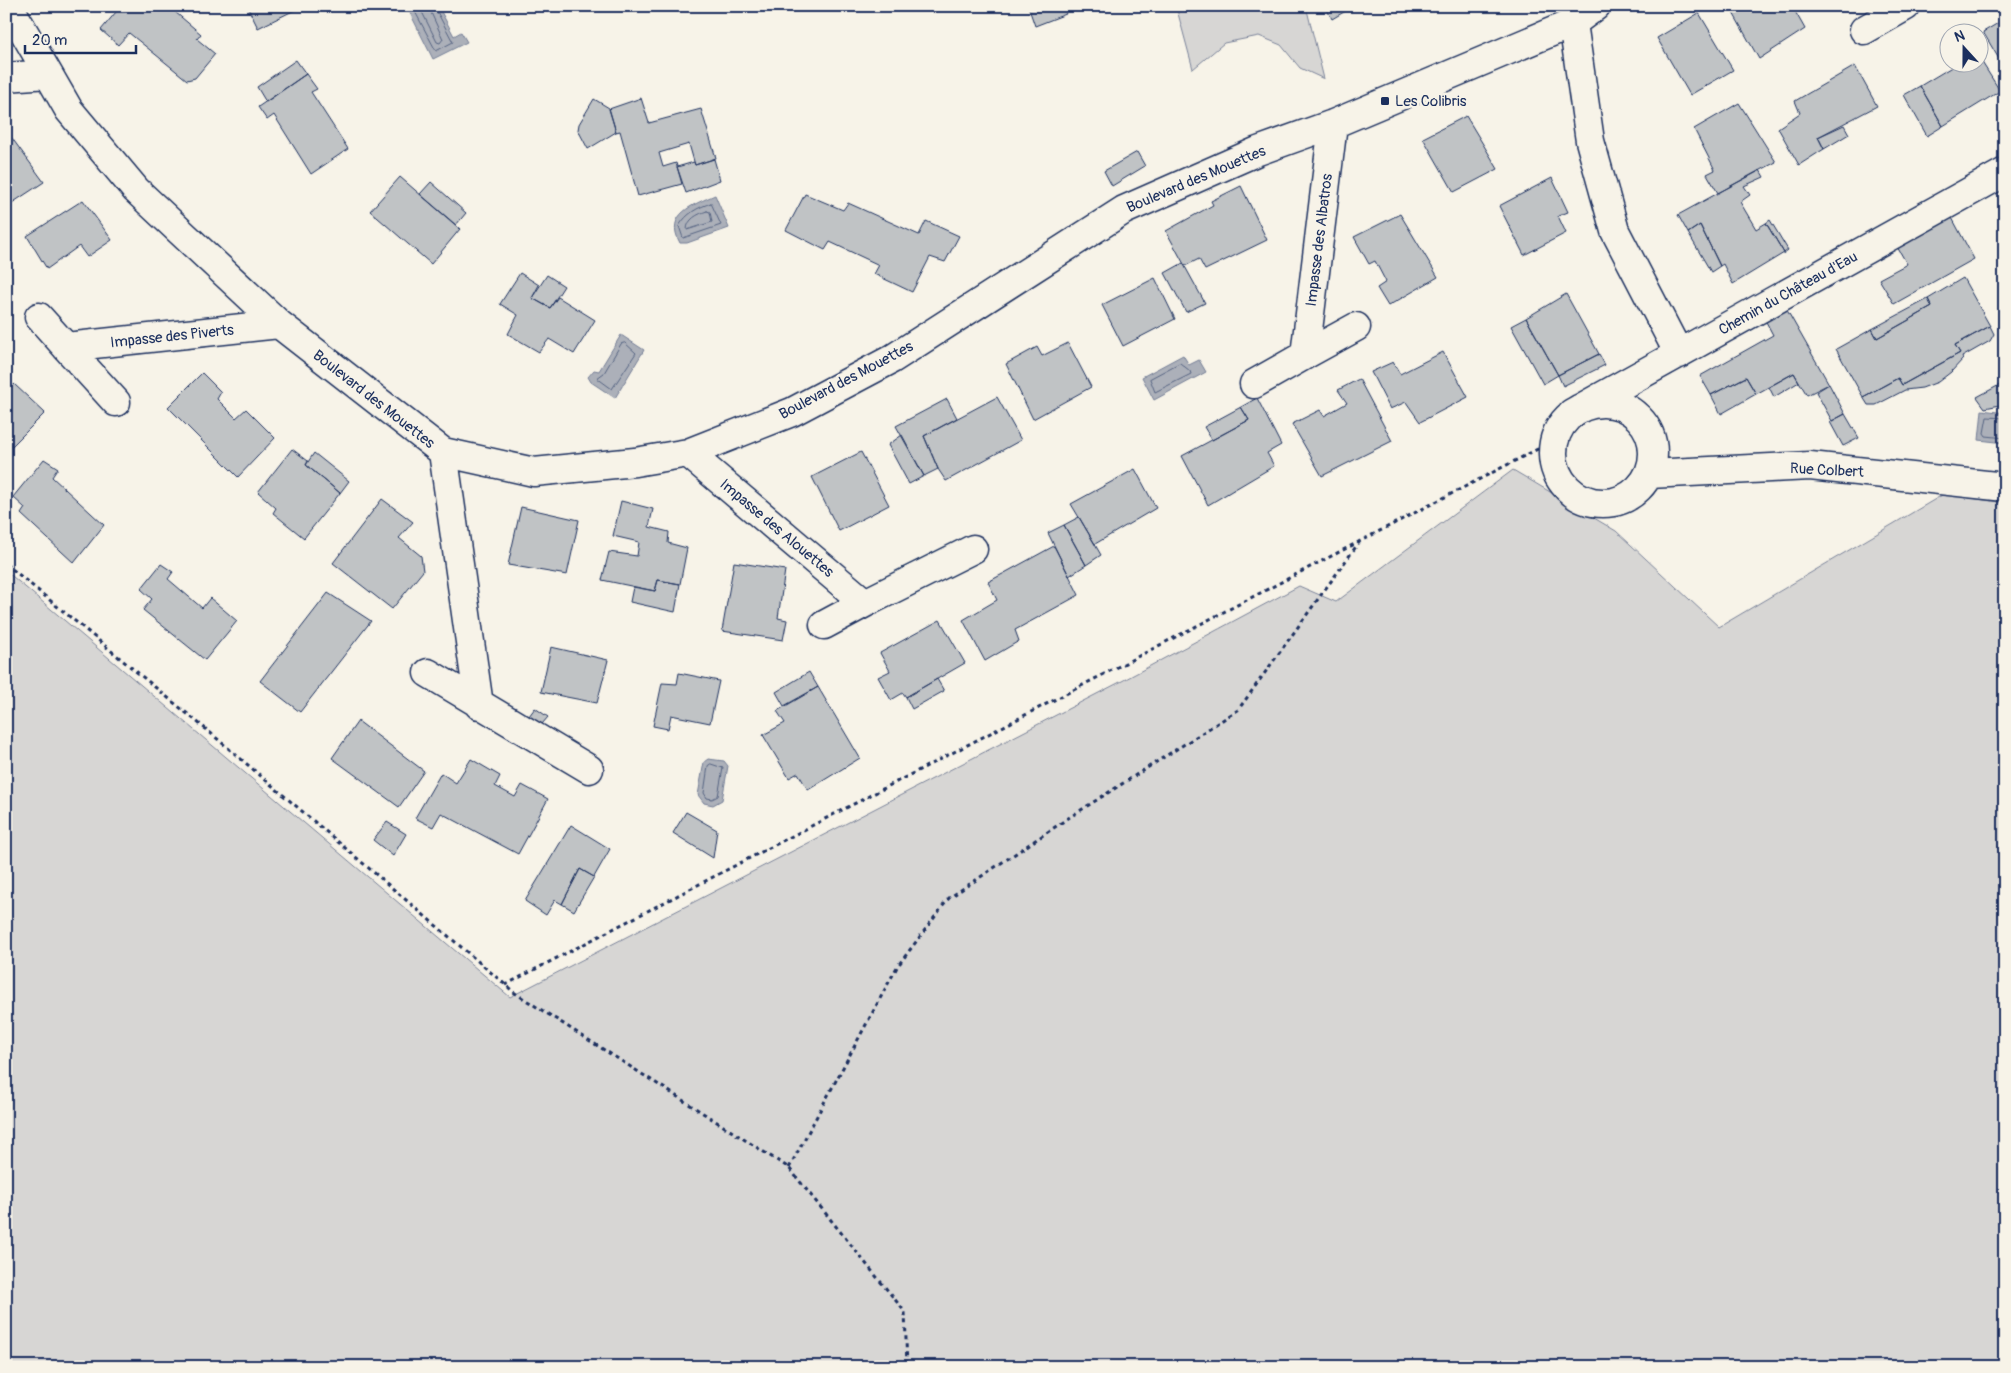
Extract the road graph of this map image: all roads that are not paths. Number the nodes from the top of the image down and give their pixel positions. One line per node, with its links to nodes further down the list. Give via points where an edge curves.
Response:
1 (9, 6): 6 (street, Boulevard des Mouettes)
2 (1596, 6): 4 (street, Boulevard des Mouettes)
3 (1904, 7): 5 (street)
4 (1573, 22): 8 (street, Boulevard des Mouettes); 14 (street, via 1590,141 1616,231)
5 (1864, 30)
6 (48, 74): 7 (street); 11 (street, Boulevard des Mouettes, via 68,110 136,190)
7 (6, 77)
8 (1333, 124): 15 (street, Impasse des Albatros); 20 (street, Boulevard des Mouettes, via 1258,151 1124,210 892,359 792,412)
9 (2005, 172): 14 (street, Chemin du Château d'Eau)
10 (39, 317): 13 (street)
11 (279, 324): 13 (street, Impasse des Piverts); 19 (street, Boulevard des Mouettes)
12 (1356, 328): 15 (street)
13 (66, 347): 17 (street)
14 (1679, 354): 18 (street, Chemin du Château d'Eau)
15 (1305, 355): 16 (street)
16 (1254, 384)
17 (116, 402)
18 (1572, 413): 21 (street, via 1588,404 1606,402 1622,406 1641,419 1650,434 1653,449); 21 (street, via 1560,426 1553,456 1559,477 1570,491 1586,500 1618,501 1634,493)
19 (443, 452): 20 (street, Boulevard des Mouettes, via 534,472); 27 (street)
20 (688, 453): 24 (street, Impasse des Alouettes)
21 (1650, 474): 22 (street, Rue Colbert, via 1810,466)
22 (2005, 487)
23 (973, 549): 24 (street)
24 (865, 603): 25 (street)
25 (824, 625)
26 (428, 673): 27 (street)
27 (479, 705): 28 (street)
28 (589, 769)

